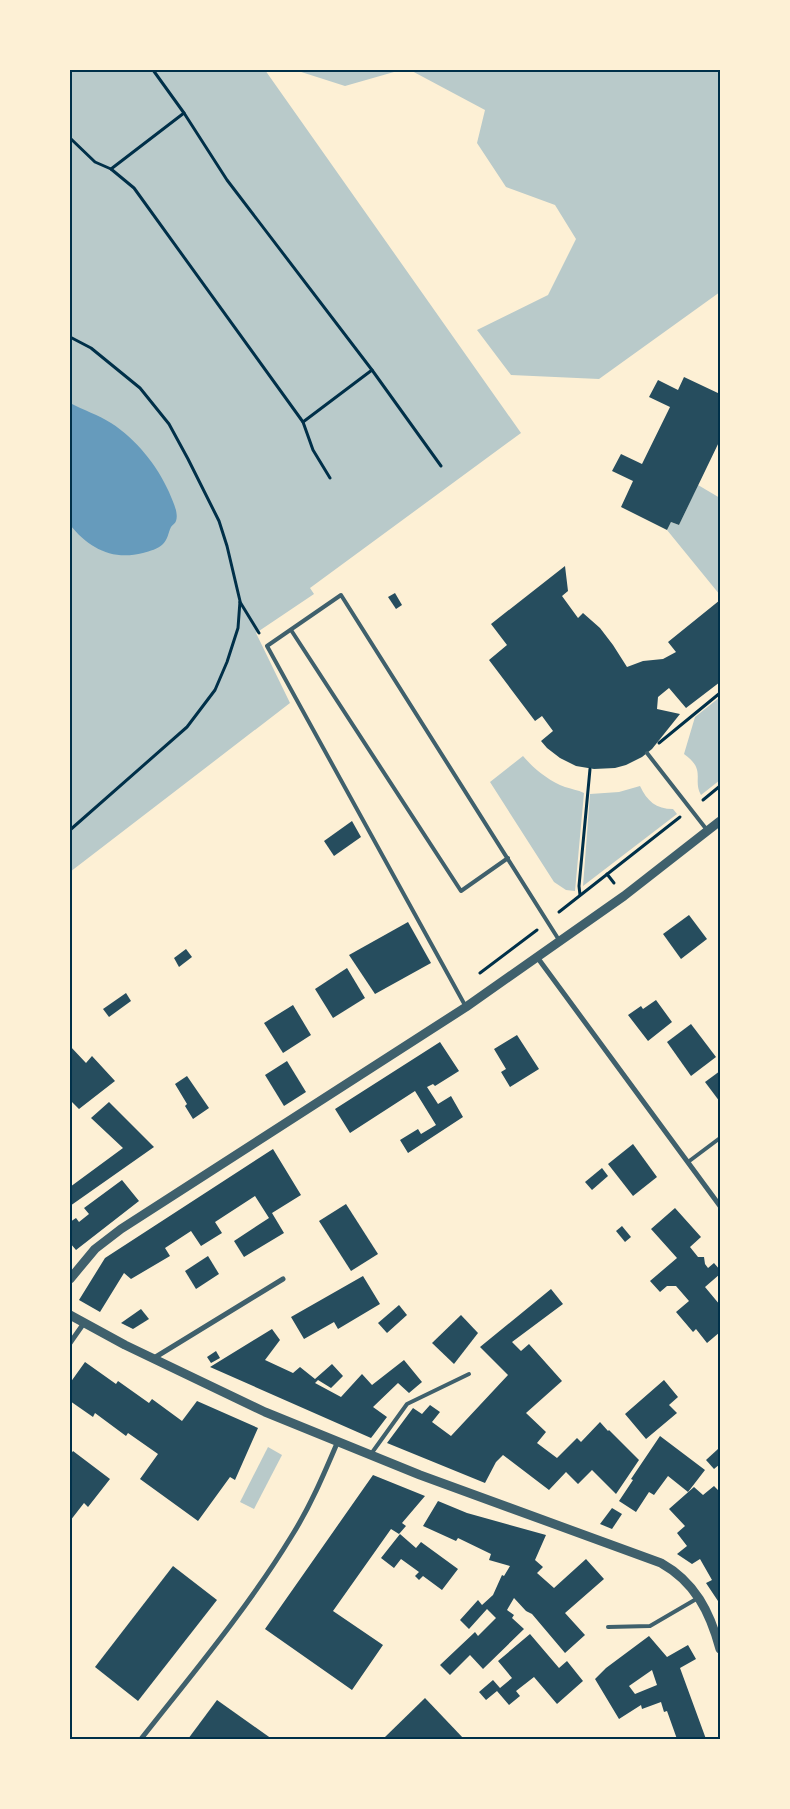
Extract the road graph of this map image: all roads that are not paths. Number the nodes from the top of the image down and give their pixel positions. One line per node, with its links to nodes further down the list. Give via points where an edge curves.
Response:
1 (291, 630): 5 (lane, via 461,892); 5 (lane, via 341,595); 8 (lane, via 267,646)
2 (647, 753): 4 (lane)
3 (720, 821): 4 (street)
4 (708, 830): 6 (street)
5 (508, 858): 6 (lane)
6 (560, 941): 7 (street)
7 (537, 957): 8 (street); 10 (street)
8 (466, 1007): 12 (street, via 121,1229 95,1249)
9 (720, 1138): 10 (lane)
10 (688, 1162): 11 (street)
11 (720, 1206)
12 (70, 1279)
13 (283, 1279): 17 (street)
14 (70, 1315): 15 (street)
15 (84, 1323): 16 (street); 17 (street)
16 (70, 1343)
17 (154, 1358): 19 (street, via 265,1412)
18 (469, 1374): 20 (lane, via 407,1404)
19 (338, 1441): 20 (street); 24 (street, via 306,1512 273,1566 233,1623)
20 (371, 1455): 21 (street, via 660,1563 676,1572)
21 (699, 1597): 22 (lane, via 650,1626); 23 (street)
22 (608, 1626)
23 (720, 1648)
24 (141, 1739)

